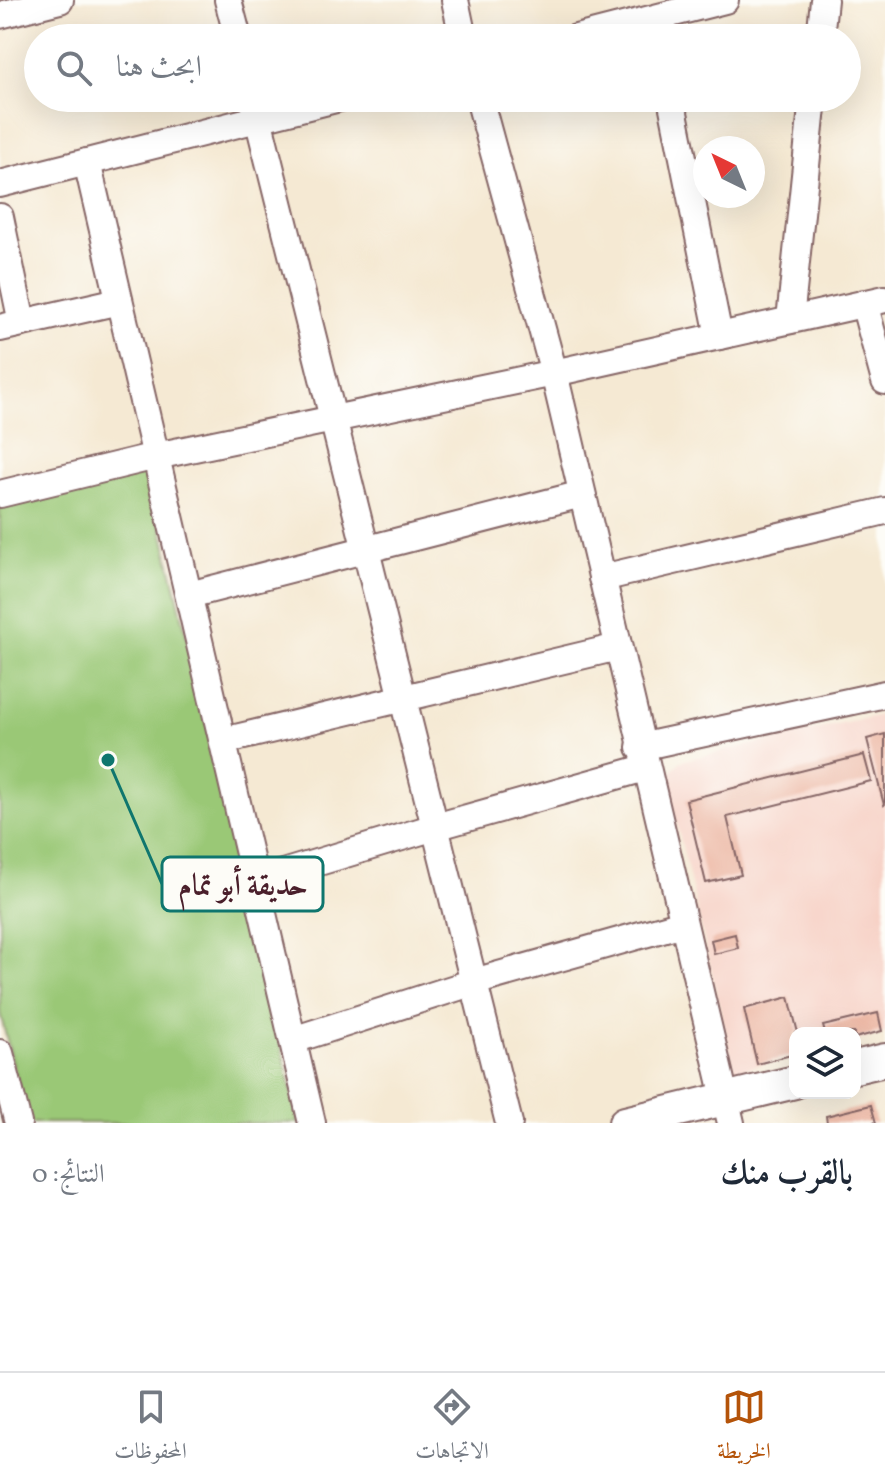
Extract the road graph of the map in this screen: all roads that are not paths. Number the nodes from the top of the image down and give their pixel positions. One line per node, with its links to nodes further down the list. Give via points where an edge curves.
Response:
1 (60, 0): 6 (street)
2 (228, 0): 8 (street)
3 (455, 0): 9 (street)
4 (725, 0): 7 (street)
5 (824, 0): 11 (street)
6 (0, 15)
7 (655, 19): 10 (street)
8 (234, 24)
9 (460, 24)
10 (634, 24)
11 (821, 24)
12 (243, 112): 17 (street)
13 (257, 112): 27 (street)
14 (483, 112): 25 (street)
15 (674, 112): 24 (street)
16 (812, 112): 22 (street)
17 (87, 162): 18 (street); 20 (street)
18 (0, 184)
19 (0, 217): 23 (street)
20 (119, 301): 23 (street); 28 (street)
21 (875, 301): 22 (street); 26 (street)
22 (790, 320): 24 (street)
23 (11, 325)
24 (719, 336): 25 (street)
25 (554, 373): 27 (street); 30 (street)
26 (885, 381)
27 (334, 419): 28 (street); 32 (street)
28 (156, 456): 29 (street); 34 (street)
29 (0, 494)
30 (582, 494): 32 (street); 33 (street)
31 (885, 511): 33 (street)
32 (367, 549): 34 (street); 37 (street)
33 (602, 578): 35 (street)
34 (189, 595): 38 (street)
35 (618, 647): 37 (street); 39 (street)
36 (885, 694): 39 (street)
37 (404, 698): 38 (street); 40 (street)
38 (223, 741): 41 (street)
39 (643, 757): 40 (street); 42 (street)
40 (435, 827): 41 (street); 43 (street)
41 (256, 881): 44 (street)
42 (683, 923): 43 (street); 49 (street)
43 (474, 982): 44 (street); 52 (street)
44 (293, 1040): 51 (street)
45 (0, 1053): 50 (street)
46 (885, 1060): 47 (street)
47 (861, 1066)
48 (789, 1085): 49 (street)
49 (728, 1111): 53 (street)
50 (11, 1117)
51 (312, 1123)
52 (509, 1123)
53 (625, 1123)

